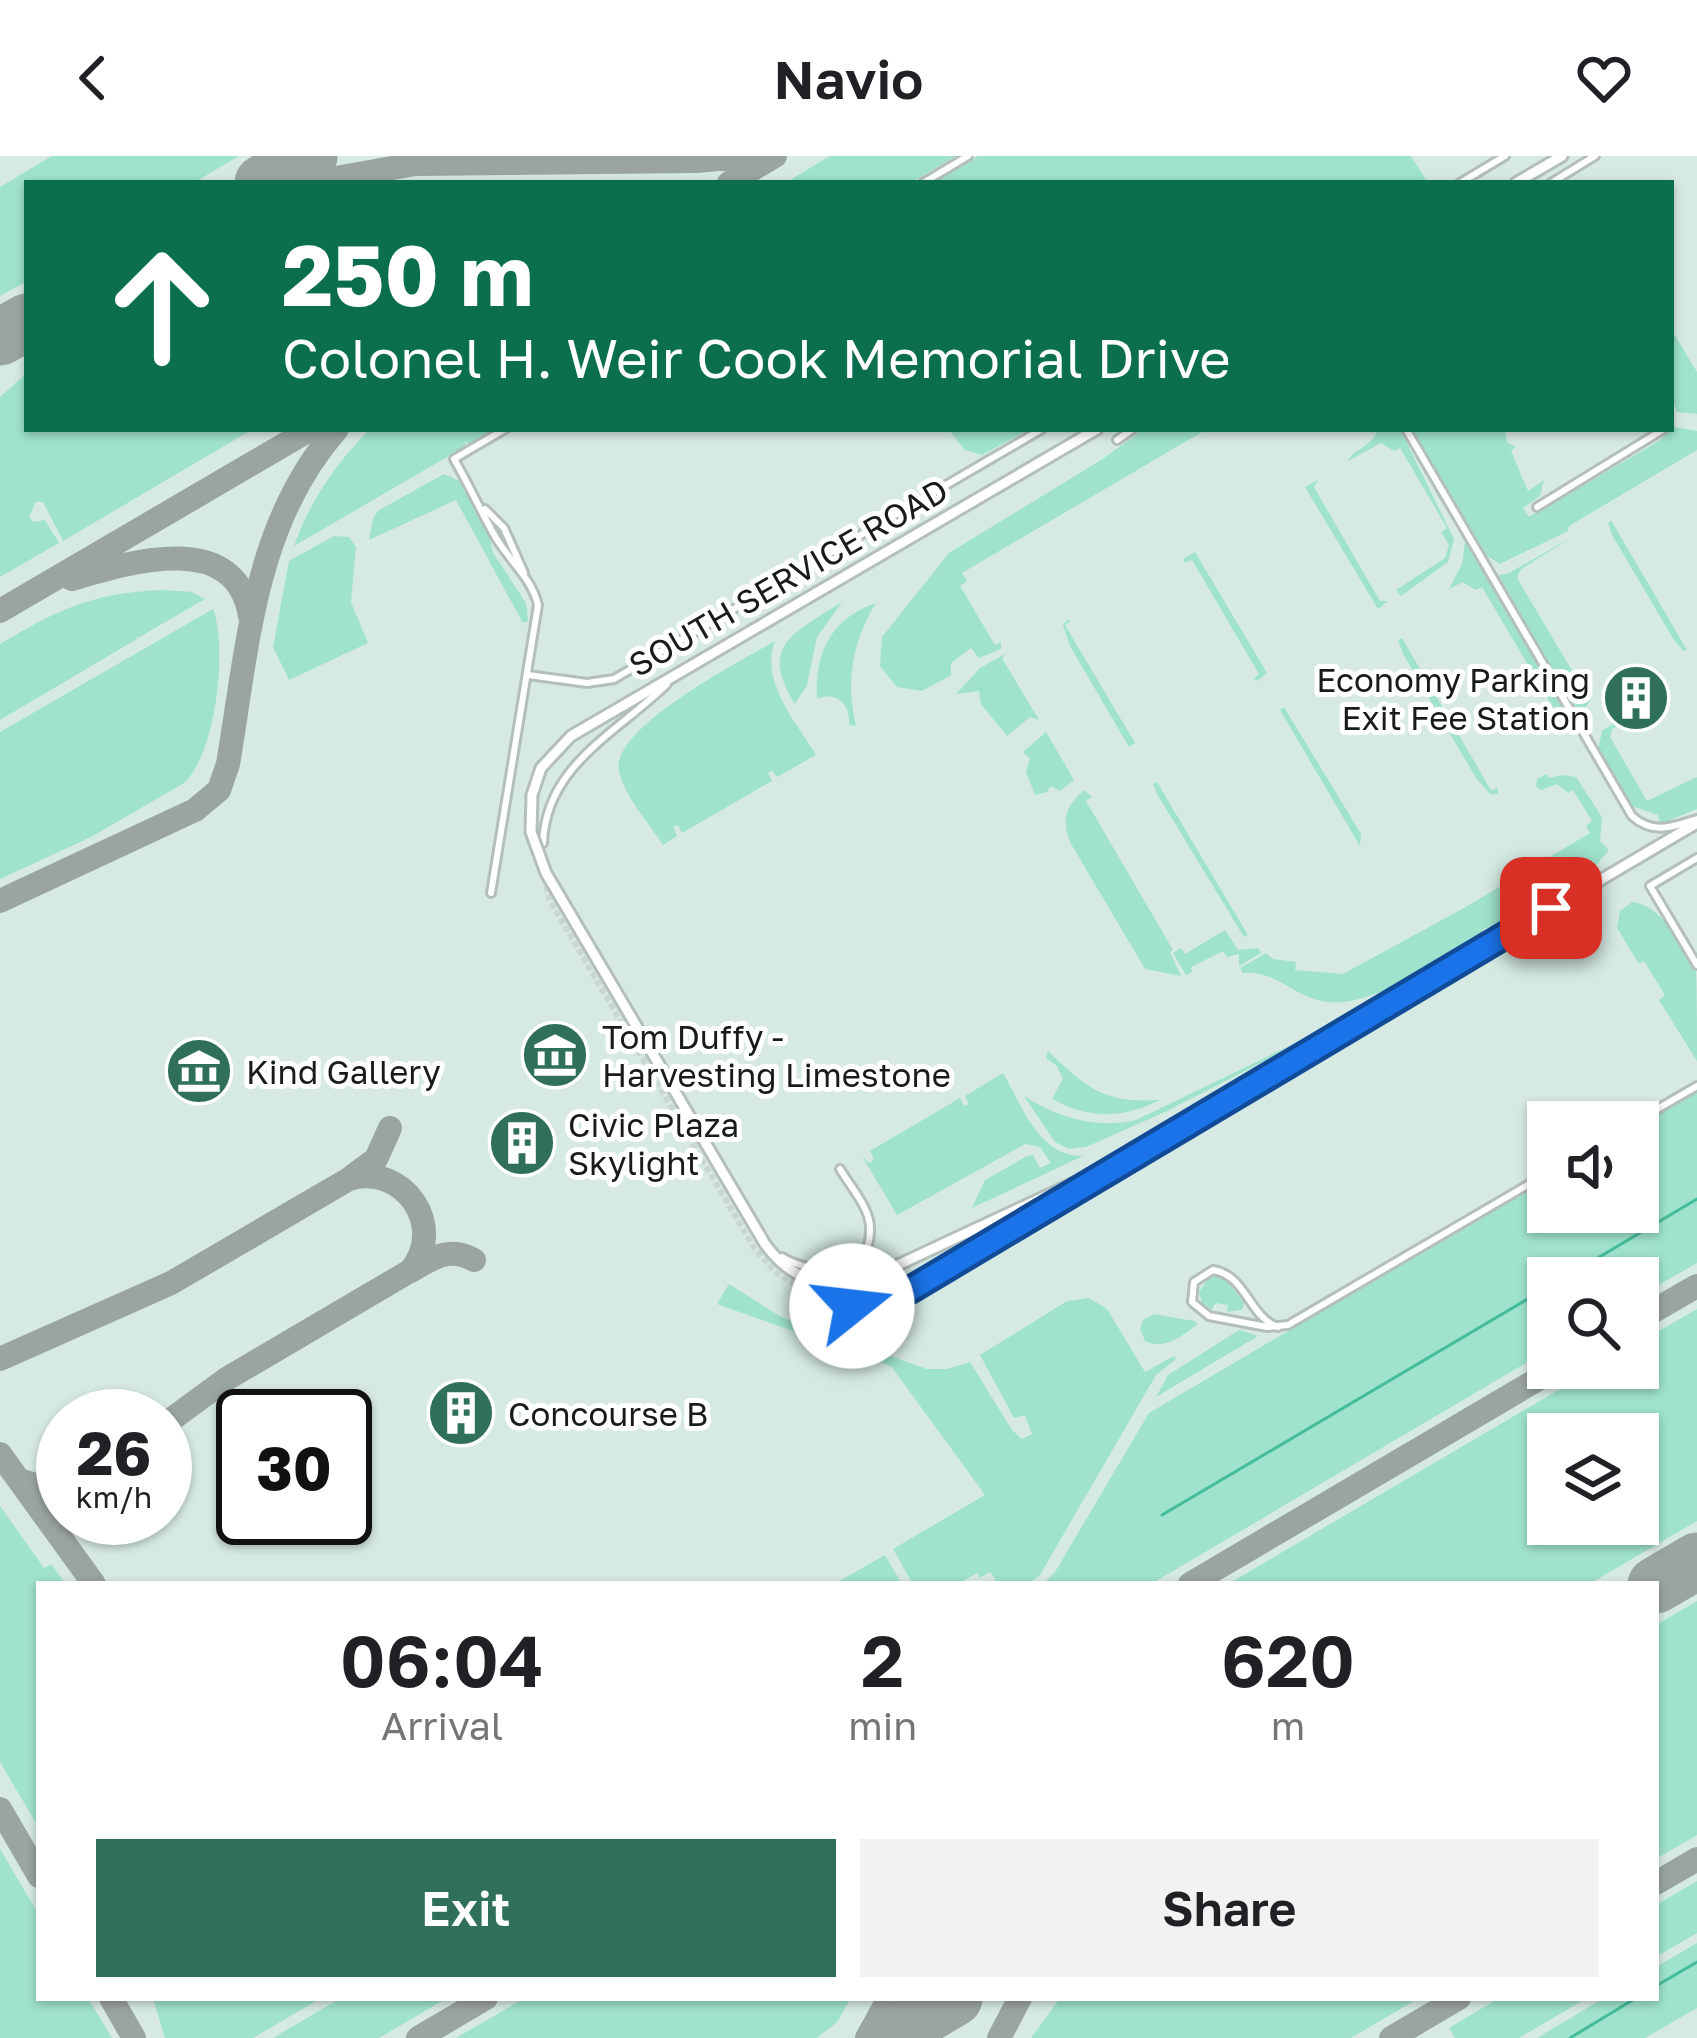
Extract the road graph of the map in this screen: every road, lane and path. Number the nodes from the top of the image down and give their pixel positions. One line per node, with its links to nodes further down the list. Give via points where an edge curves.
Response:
1 (968, 156): 5 (street)
2 (1505, 156): 6 (street)
3 (1562, 156): 7 (street)
4 (1594, 156): 8 (street)
5 (927, 180)
6 (1465, 180)
7 (1521, 180)
8 (1556, 180)
9 (500, 432): 17 (street, via 454,459 538,605)
10 (1037, 432): 17 (street, SOUTH SERVICE ROAD, via 614,679)
11 (1092, 432): 18 (street)
12 (1129, 432): 15 (street)
13 (1408, 432): 19 (street, via 1628,811 1654,828)
14 (1659, 432): 16 (street)
15 (1117, 440)
16 (1538, 507)
17 (528, 675): 22 (street)
18 (674, 678): 20 (street, via 566,774); 29 (street, bridge, via 563,742 532,795 532,839)
19 (1697, 821): 26 (street)
20 (543, 843)
21 (1697, 858): 23 (street, via 1650,886)
22 (491, 893)
23 (1697, 964)
24 (1697, 1086): 25 (street)
25 (1659, 1108)
26 (1138, 1153): 29 (street, via 870,1278 812,1280 782,1265); 30 (street, via 896,1297 852,1306)
27 (840, 1169): 29 (street, via 869,1221 860,1256 841,1269 814,1271)
28 (1527, 1185): 31 (street)
29 (765, 1244)
30 (807, 1293)
31 (1278, 1327): 31 (street, via 1209,1316 1192,1302 1192,1288 1199,1276 1221,1270)

